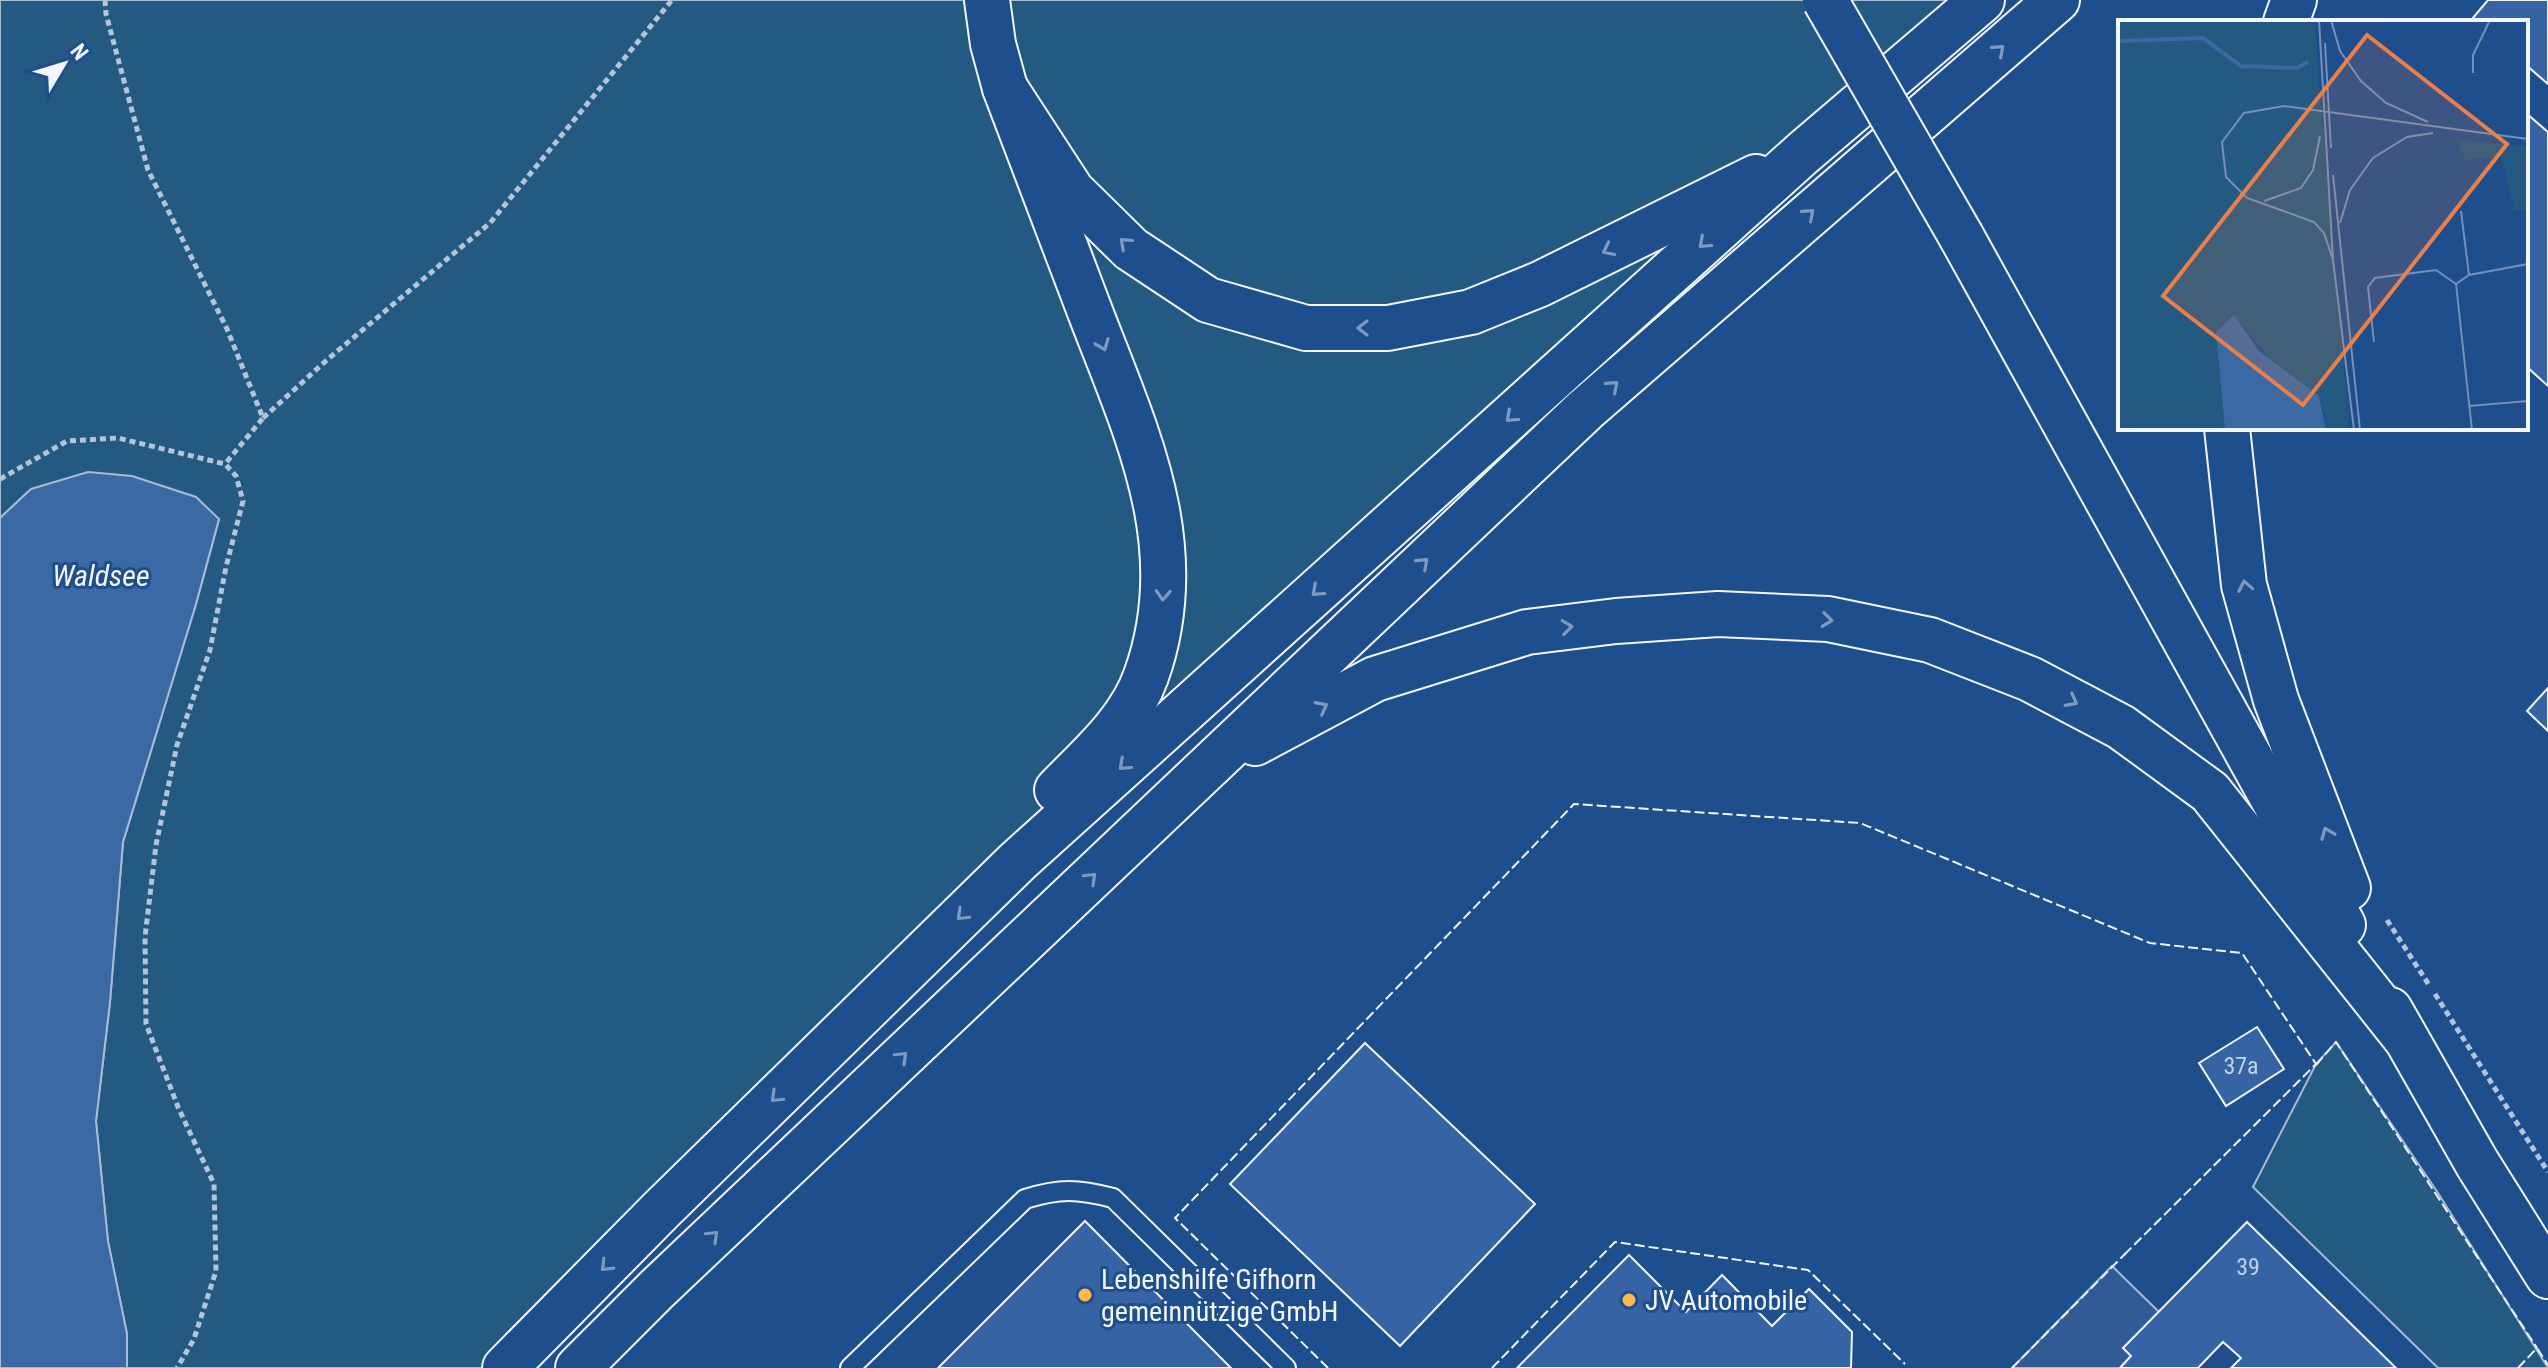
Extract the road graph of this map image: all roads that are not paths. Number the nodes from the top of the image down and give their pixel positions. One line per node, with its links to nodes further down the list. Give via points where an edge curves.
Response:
1 (987, 0): 7 (highway)
2 (1825, 0): 12 (highway, bridge)
3 (1982, 0): 8 (highway)
4 (2057, 0): 10 (highway, one-way to 4, via 1585,410)
5 (2294, 0): 6 (highway)
6 (2287, 20)
7 (1005, 88): 8 (highway, one-way to 7, via 1540,284 1471,312 1388,328 1306,328 1208,300 1131,249 1072,191); 11 (highway, one-way to 11, via 1139,440 1158,505 1164,567 1161,621 1145,679 1123,720 1056,791)
8 (1803, 153): 11 (highway, one-way to 11)
9 (2227, 430): 12 (highway, one-way to 9, via 2276,700 2244,585)
10 (1204, 770): 12 (highway, one-way to 12, via 1375,679 1527,632 1718,614 1828,619 1930,640 2030,679 2121,727 2210,792); 15 (highway, one-way to 10)
11 (1018, 861): 14 (highway, one-way to 14)
12 (2404, 1036): 13 (highway)
13 (2548, 1276)
14 (505, 1368)
15 (578, 1368)
16 (850, 1368): 17 (lane, via 1025,1199 1054,1190 1084,1190 1113,1198)
17 (1286, 1368)

